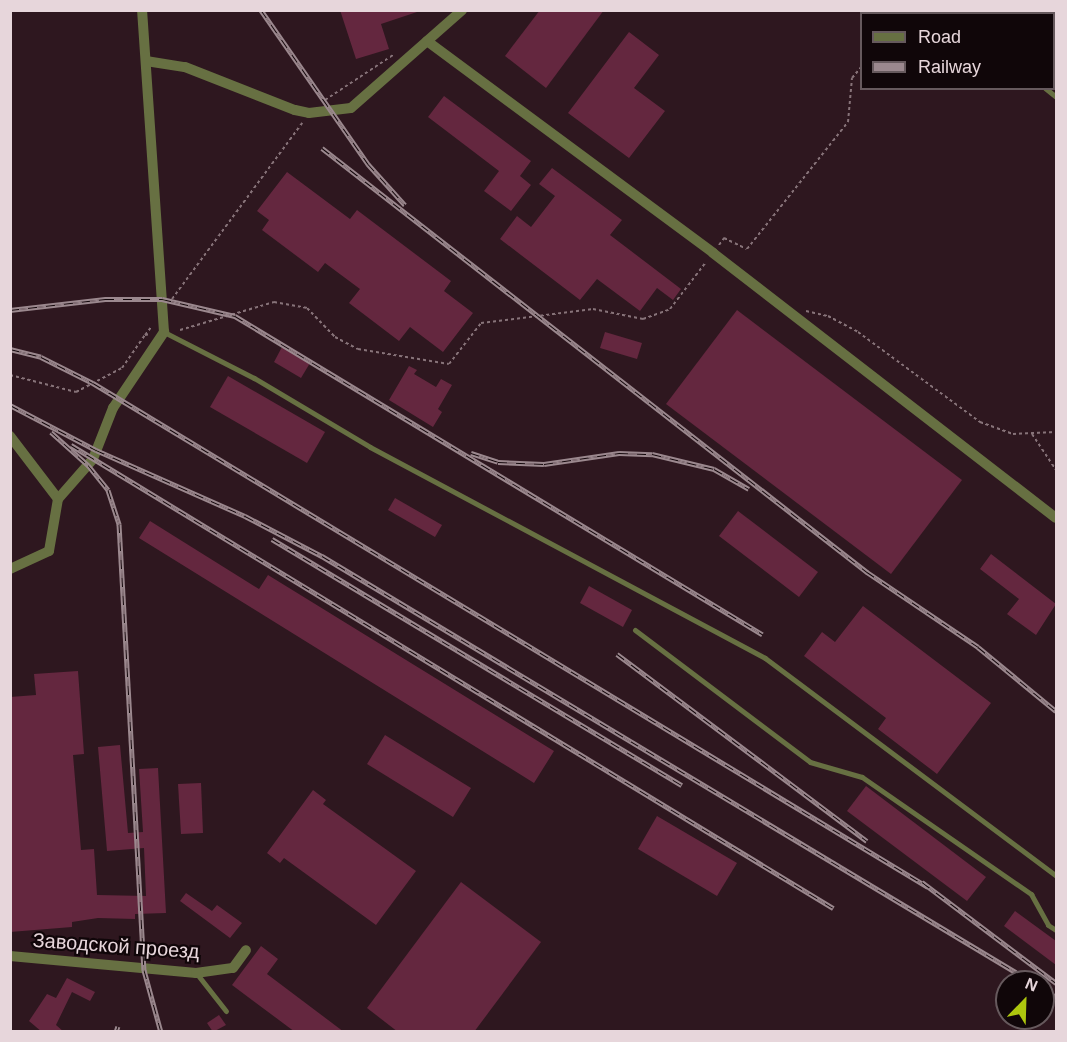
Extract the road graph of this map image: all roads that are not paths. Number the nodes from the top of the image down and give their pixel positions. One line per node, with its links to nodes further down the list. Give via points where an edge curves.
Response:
1 (142, 10): 4 (street)
2 (462, 10): 3 (street)
3 (427, 41): 4 (street, via 351,108 309,113 185,67); 8 (street, via 713,253 785,313)
4 (146, 62): 5 (street)
5 (164, 332): 7 (street, via 113,408 93,459); 11 (lane, via 765,658)
6 (10, 436): 7 (street)
7 (58, 499): 9 (street, via 49,551)
8 (1056, 518)
9 (10, 569)
10 (635, 630): 12 (lane, via 810,762 862,777 1031,894 1048,925)
11 (1056, 876)
12 (1056, 930)
13 (246, 950): 15 (street, Заводской проезд, via 233,968)
14 (10, 956): 15 (street, Заводской проезд)
15 (196, 973): 16 (lane)
16 (226, 1011)

